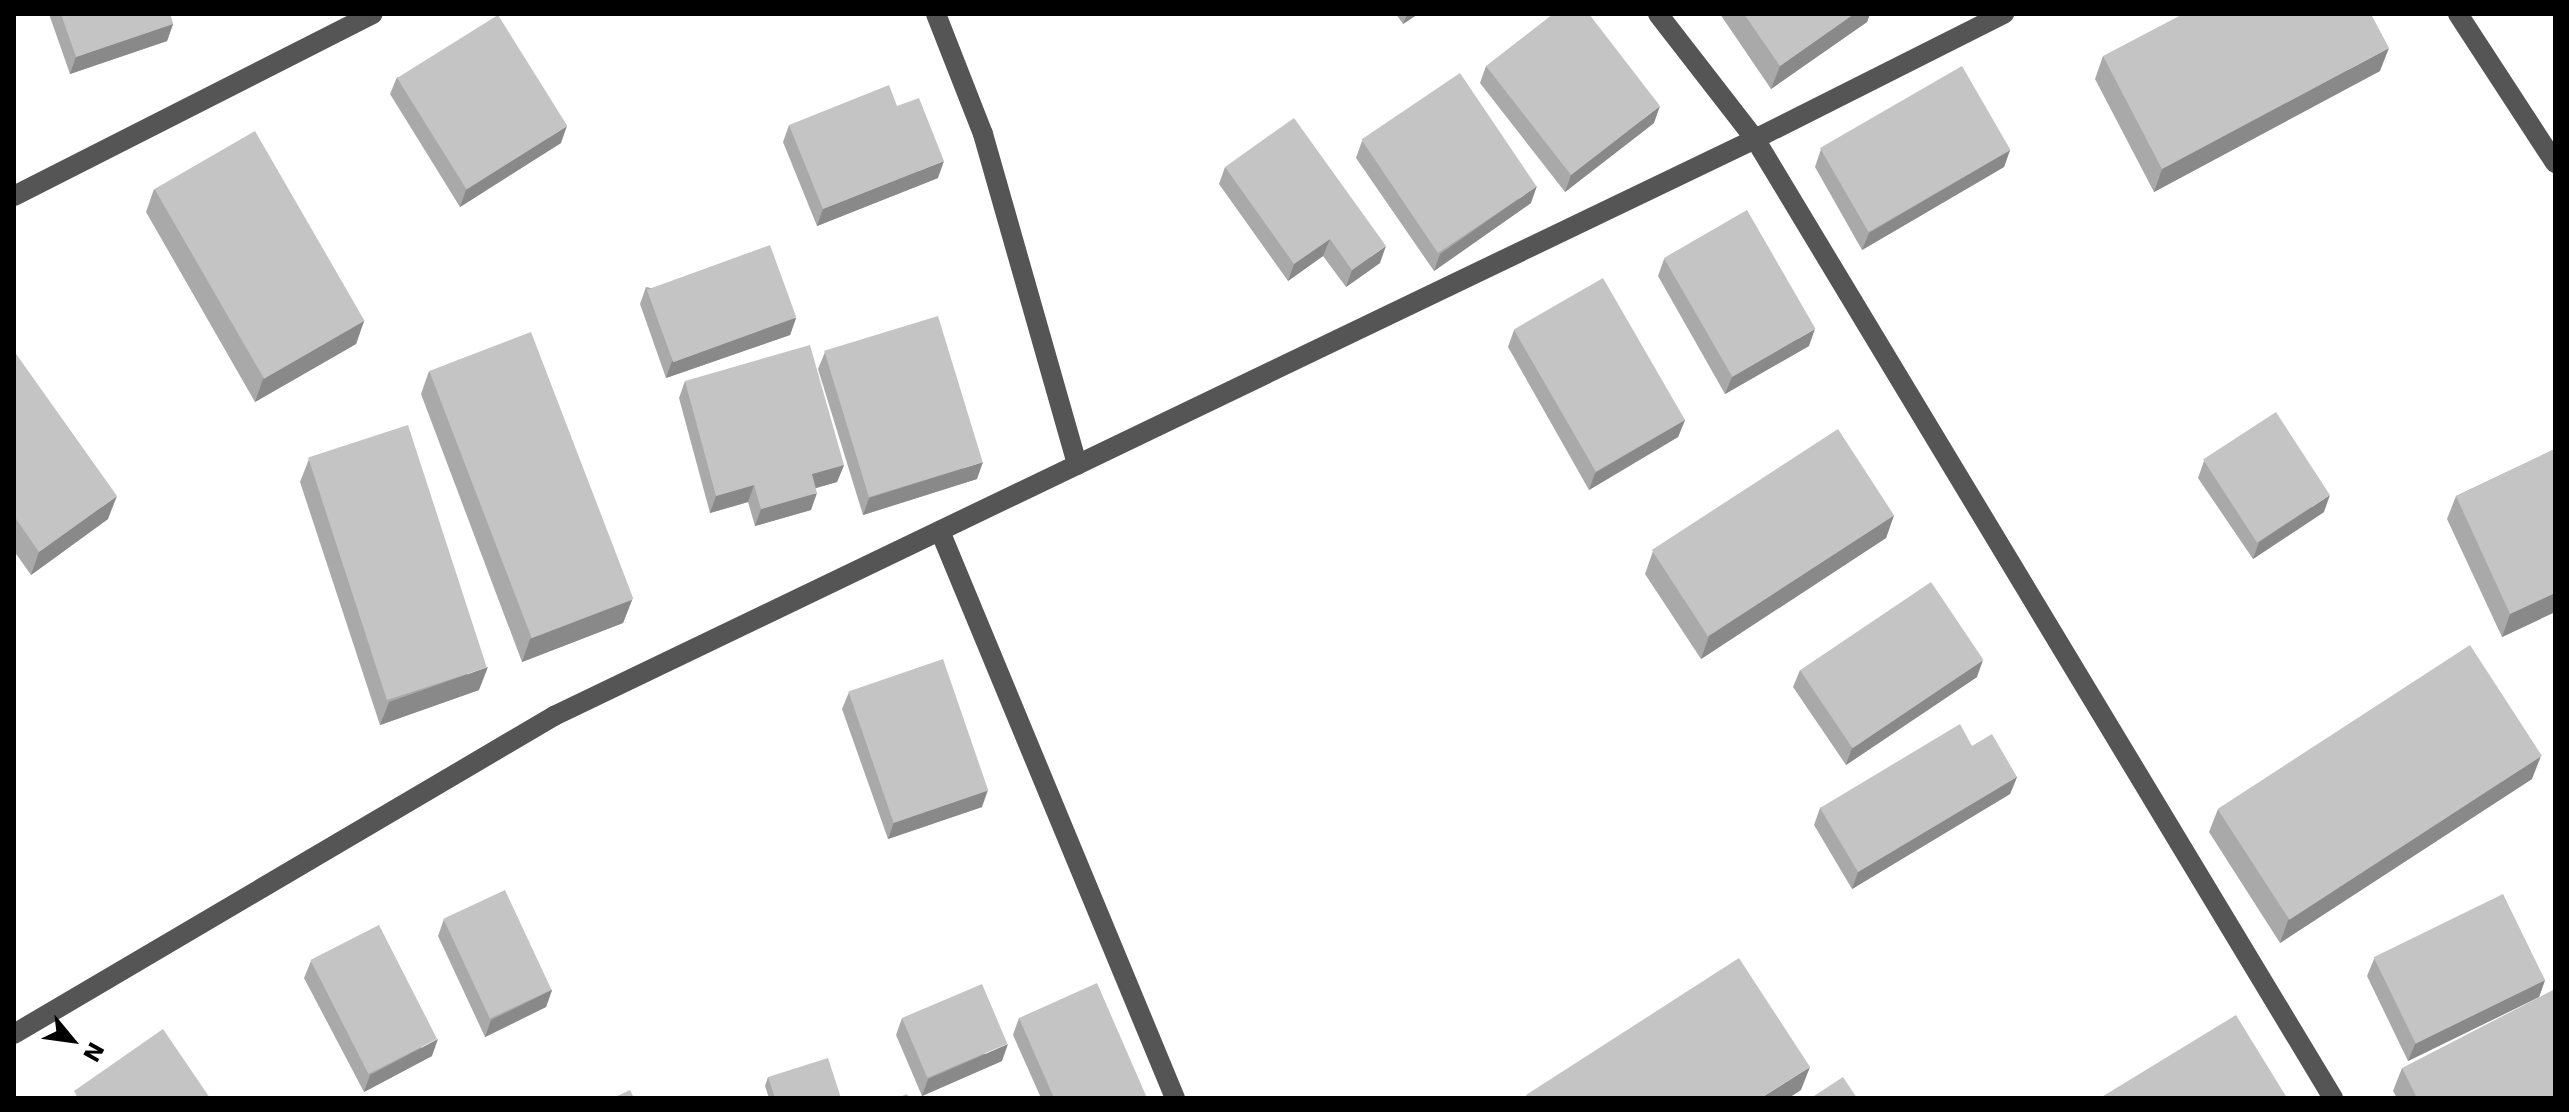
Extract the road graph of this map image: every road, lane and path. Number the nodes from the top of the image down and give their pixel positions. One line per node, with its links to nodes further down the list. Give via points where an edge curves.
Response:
1 (373, 14): 8 (street)
2 (936, 14): 9 (street, via 983,134)
3 (1658, 14): 6 (street)
4 (2004, 14): 6 (street)
5 (2458, 14): 7 (street)
6 (1755, 139): 9 (street); 13 (street)
7 (2555, 163)
8 (14, 196)
9 (1077, 465): 10 (street)
10 (940, 531): 11 (street, via 554,716); 12 (street)
11 (14, 1034)
12 (1175, 1098)
13 (2333, 1098)

